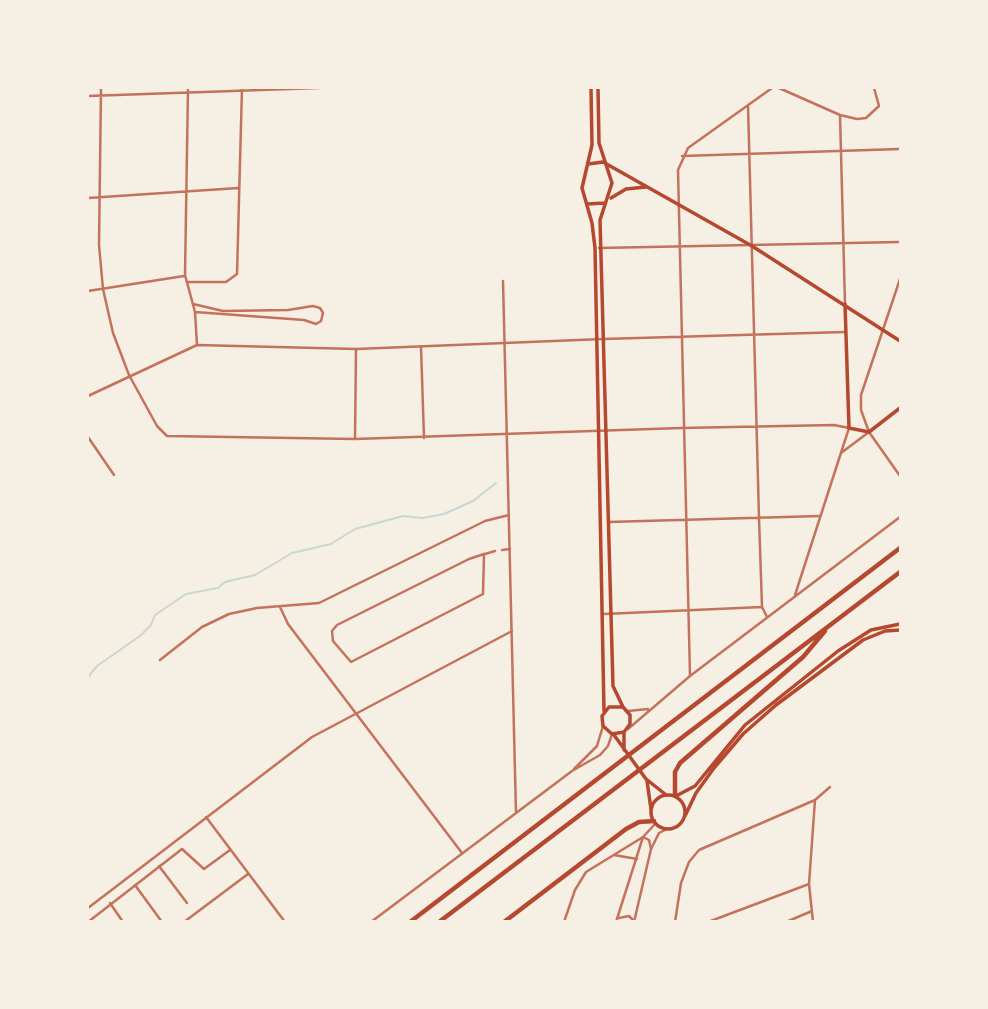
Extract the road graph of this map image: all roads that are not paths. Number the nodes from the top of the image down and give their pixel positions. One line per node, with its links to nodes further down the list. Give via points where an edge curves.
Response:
1 (101, 88): 11 (street)
2 (287, 88): 3 (street); 9 (street)
3 (319, 88)
4 (591, 88): 19 (main road, via 593,145)
5 (598, 88): 20 (main road, via 599,143)
6 (772, 88): 13 (street)
7 (779, 88): 14 (street)
8 (874, 88): 14 (street, via 879,106 873,113 857,119)
9 (242, 89): 10 (street); 22 (street)
10 (188, 90): 11 (street); 23 (street)
11 (101, 95): 12 (street); 24 (street)
12 (88, 96)
13 (748, 104): 17 (street); 18 (street)
14 (840, 116): 16 (street)
15 (901, 149): 16 (street)
16 (841, 151): 17 (street); 29 (street)
17 (750, 153): 18 (street); 32 (street)
18 (682, 156): 28 (street)
19 (588, 164): 20 (main road); 27 (main road, via 582,179)
20 (608, 164): 21 (main road); 26 (main road, via 612,183)
21 (648, 187): 26 (main road, via 626,189); 28 (main road)
22 (238, 188): 23 (street); 38 (street, via 234,279)
23 (187, 189): 24 (street); 35 (street)
24 (100, 197): 25 (street); 39 (street)
25 (88, 198)
26 (605, 202): 27 (main road); 34 (main road)
27 (587, 204): 33 (main road)
28 (676, 205): 31 (street); 32 (main road)
29 (843, 242): 30 (street); 32 (street); 42 (street)
30 (901, 242)
31 (677, 246): 32 (street); 34 (street); 51 (street)
32 (752, 246): 42 (main road); 50 (street)
33 (595, 248): 34 (street); 52 (main road)
34 (601, 248): 53 (main road)
35 (185, 275): 38 (street); 39 (street)
36 (901, 279): 48 (street)
37 (503, 281): 55 (street)
38 (188, 282): 41 (street)
39 (103, 289): 40 (street); 59 (street)
40 (88, 291)
41 (193, 304): 44 (street); 46 (street)
42 (845, 304): 43 (main road); 47 (main road)
43 (855, 311): 47 (main road); 48 (main road)
44 (195, 312): 46 (street); 56 (street)
45 (254, 313): 45 (street, via 316,324 323,313 313,306); 46 (street)
46 (223, 314)
47 (845, 316): 49 (main road)
48 (883, 330): 54 (main road); 67 (street, via 861,395)
49 (845, 332): 50 (street); 64 (main road)
50 (754, 336): 51 (street); 62 (street)
51 (680, 337): 53 (street); 63 (street)
52 (597, 339): 53 (street); 55 (street); 65 (main road)
53 (603, 339): 66 (main road)
54 (901, 341)
55 (505, 344): 57 (street); 68 (street)
56 (197, 345): 58 (street); 59 (street)
57 (421, 347): 58 (street); 70 (street)
58 (356, 349): 71 (street)
59 (129, 375): 60 (street); 71 (street, via 167,436)
60 (88, 396)
61 (901, 408): 67 (main road)
62 (757, 426): 63 (street); 64 (street); 78 (street)
63 (681, 428): 66 (street); 79 (street)
64 (849, 428): 67 (main road); 72 (street)
65 (598, 430): 66 (street); 68 (street); 92 (main road)
66 (606, 430): 80 (main road)
67 (869, 432): 72 (street); 74 (street)
68 (508, 433): 70 (street); 75 (street)
69 (88, 437): 73 (street)
70 (424, 438): 71 (street)
71 (355, 439)
72 (841, 453): 76 (street)
73 (114, 475)
74 (901, 475)
75 (509, 515): 82 (street); 88 (street, via 485,521 338,596 310,605)
76 (820, 516): 78 (street); 87 (street)
77 (901, 517): 87 (street)
78 (759, 518): 79 (street); 89 (street)
79 (684, 519): 80 (street); 90 (street)
80 (608, 522): 91 (main road)
81 (901, 548): 143 (highway)
82 (510, 549): 83 (street); 97 (street)
83 (502, 550)
84 (495, 551): 85 (street)
85 (484, 554): 85 (street, via 337,625 331,634 333,641 351,662 483,594)
86 (901, 572): 94 (highway)
87 (795, 596): 93 (street)
88 (280, 607): 98 (street, via 229,614 202,627); 104 (street)
89 (762, 607): 90 (street); 93 (street)
90 (687, 610): 91 (street); 99 (street)
91 (610, 613): 92 (street); 100 (main road, via 613,686)
92 (604, 614): 102 (main road)
93 (767, 617): 99 (street)
94 (831, 624): 113 (highway, via 803,657 680,763 675,772); 144 (highway)
95 (901, 624): 113 (main road, via 871,630 828,658 745,725 695,786)
96 (901, 630): 117 (main road, via 863,640 776,705 714,768)
97 (512, 631): 104 (street); 116 (street)
98 (160, 660)
99 (690, 676): 101 (street)
100 (623, 707): 102 (main road); 103 (main road)
101 (651, 708): 103 (street); 106 (street)
102 (604, 711): 105 (main road)
103 (628, 711): 106 (main road, via 631,720)
104 (356, 713): 118 (street, via 312,737); 124 (street)
105 (603, 726): 107 (main road); 109 (street, via 597,746)
106 (626, 730): 107 (main road); 108 (main road)
107 (613, 734): 108 (main road); 109 (street, via 600,755)
108 (625, 751): 110 (main road)
109 (572, 771): 116 (street)
110 (645, 778): 112 (main road); 115 (main road)
111 (831, 787): 114 (street)
112 (665, 794): 113 (main road); 115 (main road)
113 (676, 796): 117 (main road, via 684,804)
114 (814, 800): 129 (street); 147 (street, via 699,850 681,883)
115 (651, 809): 119 (main road)
116 (516, 813): 124 (street)
117 (685, 816): 120 (main road, via 678,826)
118 (206, 817): 123 (street); 133 (street)
119 (655, 822): 120 (main road); 121 (street); 145 (highway, via 639,822 626,829)
120 (667, 829): 122 (street)
121 (643, 837): 122 (street); 125 (street); 126 (street)
122 (651, 849): 136 (street)
123 (230, 850): 127 (street, via 204,869 184,849); 128 (street)
124 (462, 853): 142 (street)
125 (610, 855): 126 (street); 146 (street, via 582,878)
126 (637, 859): 135 (street)
127 (159, 866): 130 (street); 132 (street)
128 (248, 874): 140 (street); 141 (street)
129 (808, 884): 134 (street); 148 (street)
130 (135, 885): 131 (street); 139 (street)
131 (110, 903): 137 (street); 138 (street)
132 (187, 904)
133 (88, 908)
134 (812, 911): 149 (street); 150 (street)
135 (616, 920): 136 (street, via 625,915)
136 (635, 921)
137 (88, 922)
138 (123, 922)
139 (162, 922)
140 (184, 922)
141 (285, 922)
142 (371, 922)
143 (410, 922)
144 (439, 922)
145 (504, 922)
146 (564, 922)
147 (675, 922)
148 (708, 922)
149 (786, 922)
150 (813, 922)

